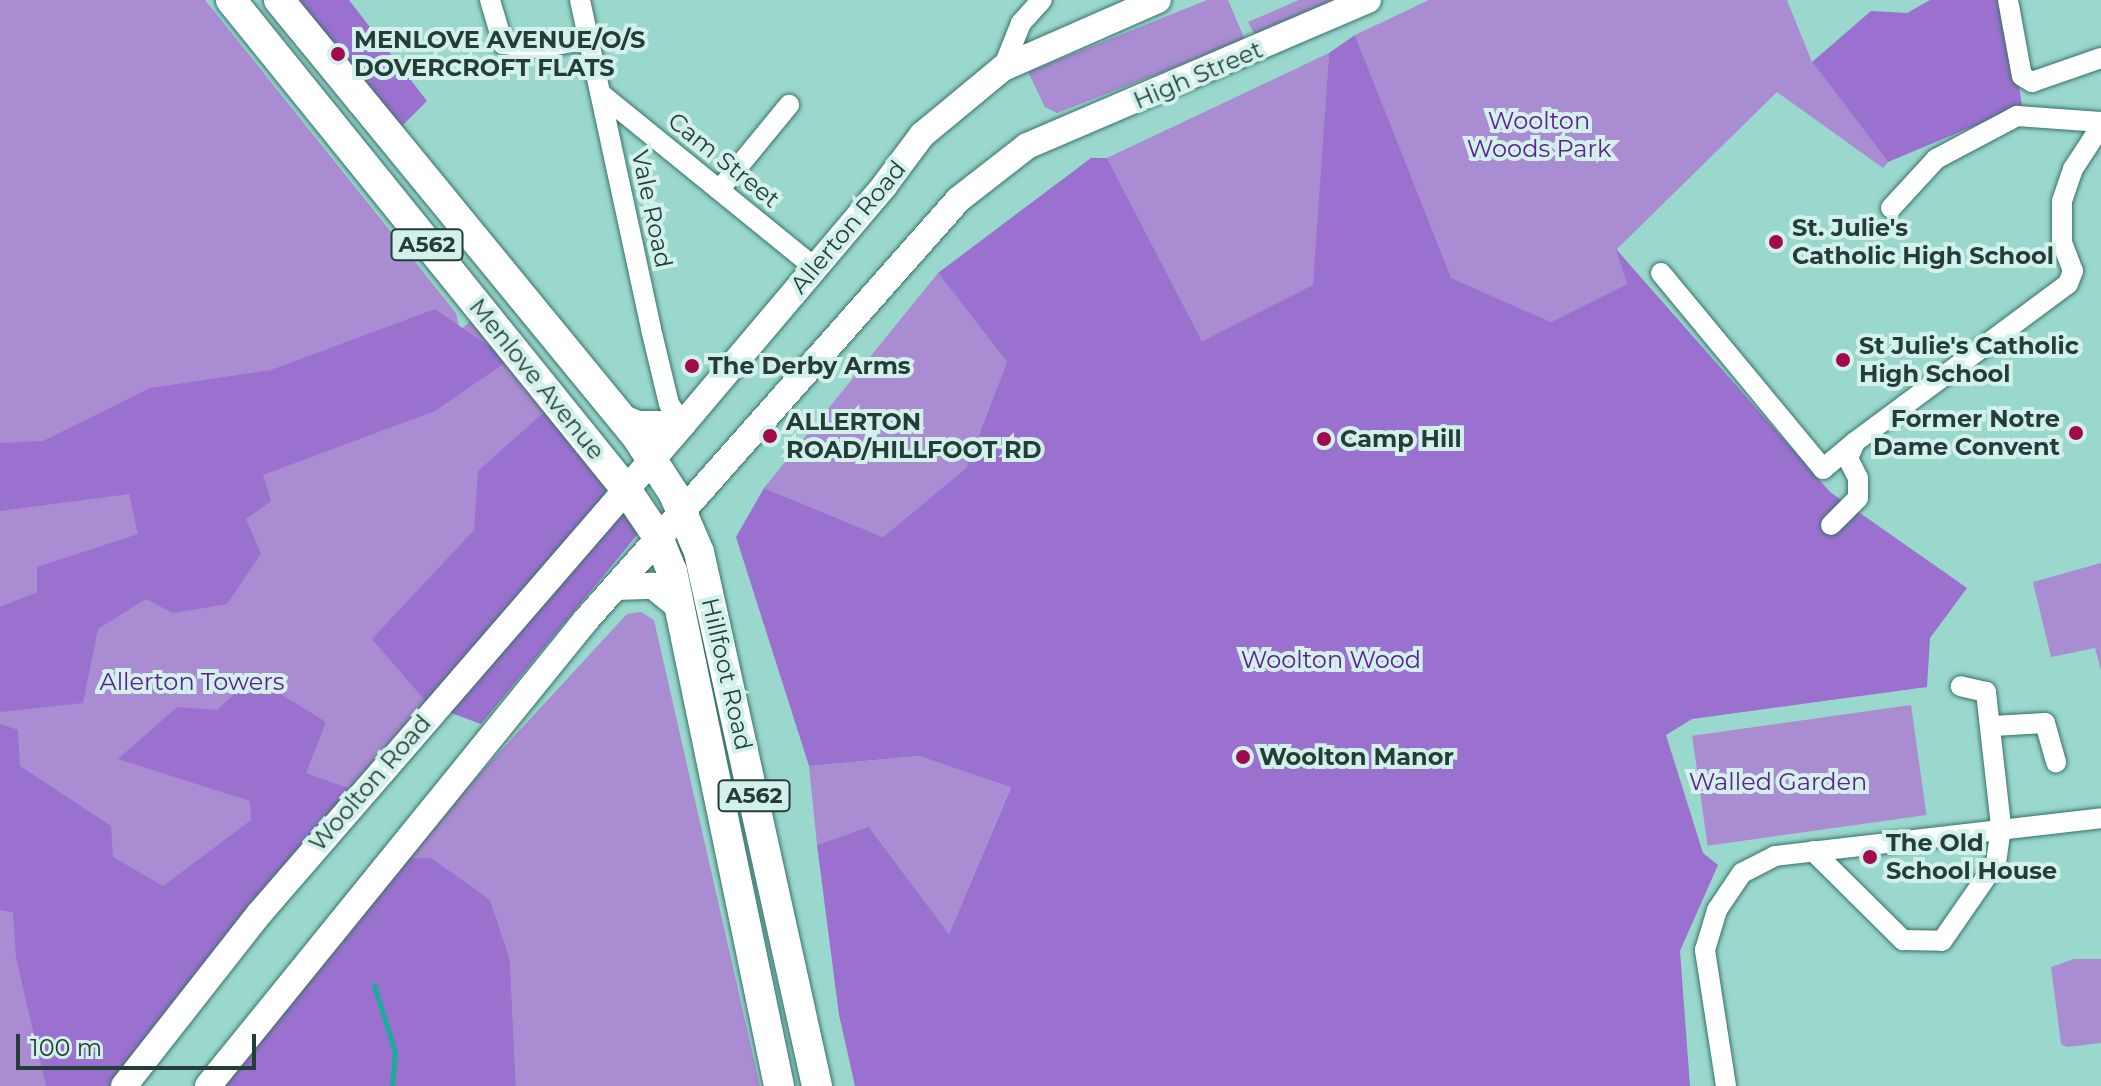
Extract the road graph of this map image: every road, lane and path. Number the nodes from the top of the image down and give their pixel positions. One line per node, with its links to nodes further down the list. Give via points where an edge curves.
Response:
1 (231, 0): 23 (highway, Menlove Avenue / A562)
2 (279, 0): 19 (highway, Menlove Avenue / A562)
3 (490, 0): 9 (street, via 503,44 540,48)
4 (580, 0): 9 (street, Vale Road)
5 (1042, 0): 11 (street, Allerton Road, via 1021,23)
6 (1158, 0): 11 (main road)
7 (1368, 0): 24 (main road, High Street, via 1027,146 959,199)
8 (2008, 0): 10 (street, via 2022,76 2032,82)
9 (588, 39): 12 (street, Vale Road)
10 (2101, 58)
11 (1003, 68): 17 (main road, Allerton Road, via 922,135)
12 (601, 94): 15 (street, Cam Street); 20 (street, Vale Road, via 669,404)
13 (789, 105): 15 (street)
14 (2101, 124): 16 (street, via 2017,116 1936,159); 21 (street, via 2073,169 2062,201 2062,243 2073,271 2068,284)
15 (720, 189): 17 (street, Cam Street)
16 (1891, 208)
17 (814, 267): 20 (main road, Allerton Road)
18 (1661, 273): 21 (street, via 1823,469)
19 (621, 417): 20 (main road, via 638,424); 22 (highway, Menlove Avenue / A562)
20 (683, 424): 22 (main road, Allerton Road)
21 (1855, 442): 25 (street, via 1848,458 1858,478 1858,498)
22 (653, 459): 23 (main road, Woolton Road); 24 (highway, Hillfoot Road / A562)
23 (625, 488): 26 (highway, Menlove Avenue / A562); 35 (main road, Woolton Road, via 259,914)
24 (681, 509): 26 (main road); 38 (highway, Hillfoot Road / A562, via 699,552 728,675)
25 (1831, 525)
26 (658, 537): 27 (main road); 28 (highway, Hillfoot Road / A562)
27 (615, 587): 28 (main road, via 653,586); 36 (main road)
28 (679, 607): 37 (highway, Hillfoot Road / A562)
29 (1961, 686): 30 (street, via 1986,692)
30 (1993, 726): 31 (street, via 2045,723); 33 (street, via 1994,793)
31 (2056, 762)
32 (2101, 818): 33 (street)
33 (2001, 826): 34 (street); 34 (street, via 1996,863 1942,941 1903,940)
34 (1813, 851): 39 (street, via 1757,863 1742,873 1717,910 1705,950)
35 (124, 1086)
36 (208, 1086)
37 (779, 1086)
38 (817, 1086)
39 (1726, 1086)

